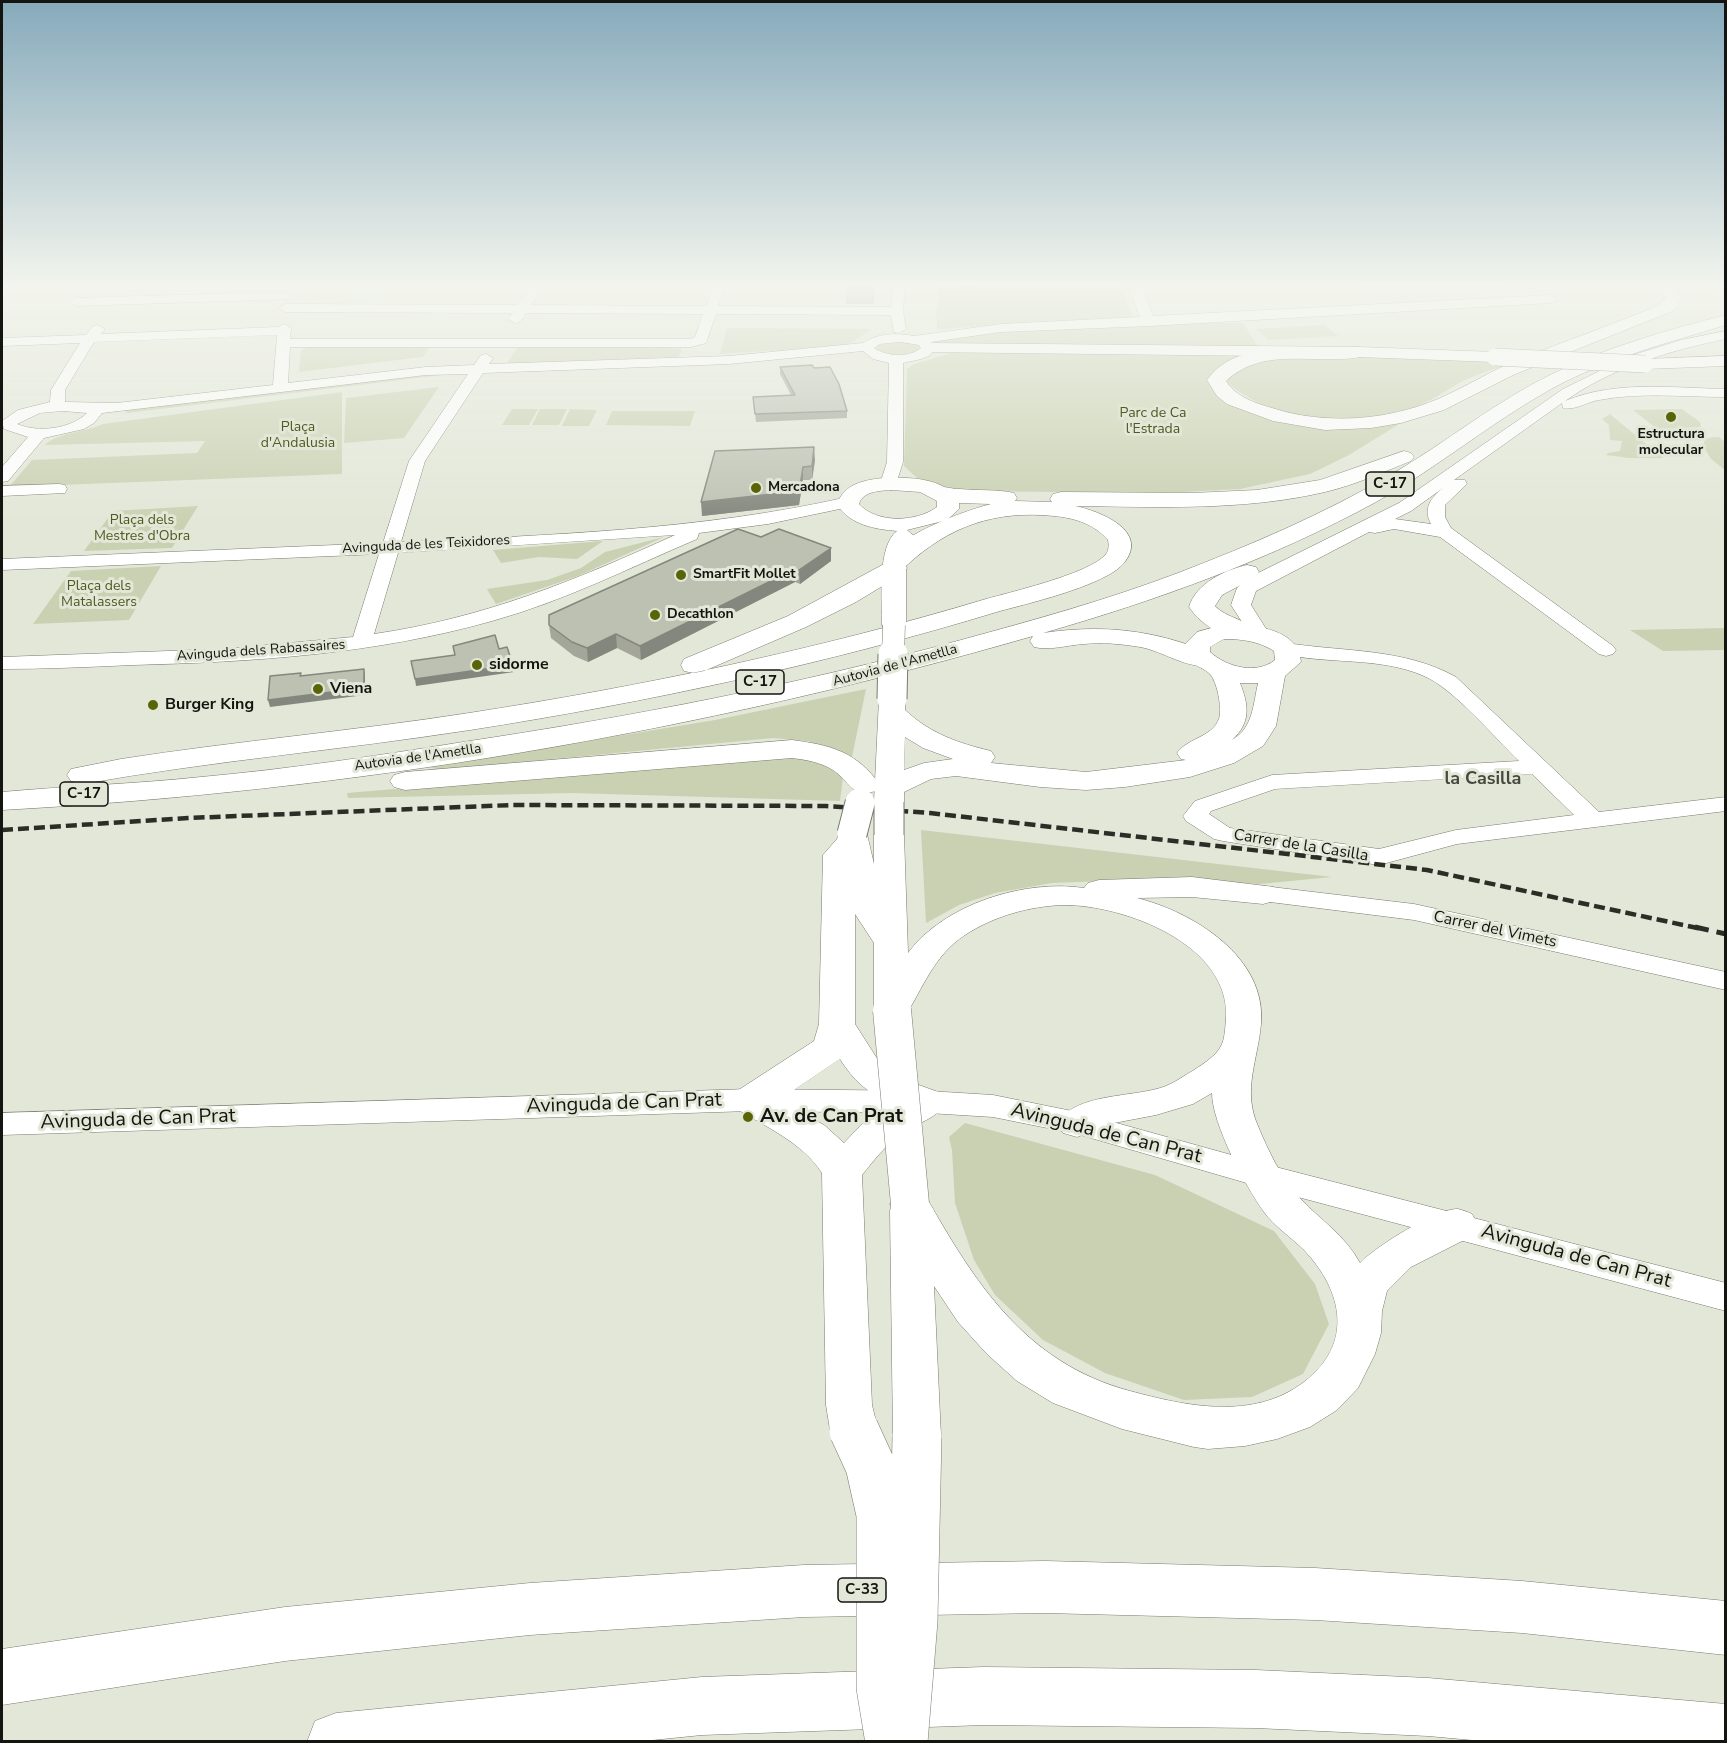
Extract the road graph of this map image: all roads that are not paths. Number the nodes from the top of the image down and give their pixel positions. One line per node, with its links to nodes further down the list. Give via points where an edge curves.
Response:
1 (74, 363): 18 (street, via 58,390 56,399)
2 (281, 363): 15 (street)
3 (483, 363): 14 (street)
4 (736, 363): 14 (street, via 690,368)
5 (896, 363): 26 (street)
6 (1240, 363): 19 (highway, via 1225,369 1216,380 1222,392 1236,402 1271,415 1341,424 1380,422)
7 (1528, 363): 19 (highway)
8 (1565, 363): 25 (highway, Autovia de l'Ametlla / C-17, via 1479,409)
9 (1591, 363): 36 (highway, Autovia de l'Ametlla / C-17, via 1521,399 1423,465)
10 (1627, 363): 13 (street)
11 (1631, 363): 12 (street, bridge)
12 (1663, 363)
13 (1614, 370): 17 (street); 40 (street, via 1569,392 1405,507)
14 (476, 372): 15 (street, via 426,371); 22 (street); 42 (street, via 417,461)
15 (280, 389): 22 (street)
16 (1725, 393): 17 (street)
17 (1644, 394): 34 (street, via 1592,397 1571,403 1439,499)
18 (60, 405): 21 (street); 22 (street, via 81,406)
19 (1438, 406): 25 (highway)
20 (2, 411): 21 (street)
21 (20, 414): 23 (street, via 10,421)
22 (92, 414): 24 (street, via 64,430)
23 (7, 430): 24 (street)
24 (40, 434): 27 (street)
25 (1391, 447): 32 (highway, via 1325,485 1272,495 1194,501 980,497); 55 (highway, Autovia de l'Ametlla / C-17, via 1376,476 1300,515 1173,567 1001,623 866,658 698,695 527,725 327,752)
26 (895, 462): 28 (street); 29 (street)
27 (2, 477)
28 (888, 484): 29 (street); 33 (street, via 858,492)
29 (916, 485): 32 (street)
30 (58, 489): 31 (street)
31 (2, 491)
32 (939, 492): 37 (street, via 948,500 948,508 938,517)
33 (848, 502): 35 (street, via 853,512); 39 (street, Avinguda de les Teixidores, via 801,514)
34 (1435, 510): 38 (street); 41 (street, via 1436,521)
35 (866, 519): 37 (street); 43 (street, via 884,533)
36 (1323, 520): 45 (highway, via 1291,547 1211,591 1202,601 1202,607 1214,620); 50 (highway, Autovia de l'Ametlla / C-17, via 1143,594)
37 (912, 523): 43 (street)
38 (1395, 524): 40 (street); 41 (street)
39 (716, 525): 42 (street, Avinguda de les Teixidores); 46 (street, Avinguda dels Rabassaires, via 605,575 512,608 446,627)
40 (1363, 530): 45 (street, via 1247,588 1241,605)
41 (1445, 532): 47 (street)
42 (389, 548): 44 (street, Avinguda de les Teixidores); 46 (street)
43 (895, 561): 52 (highway, via 863,589 747,644 627,686); 52 (highway, via 933,532 982,514 1017,508 1052,509 1094,519 1113,531 1121,545 1113,561 1077,579 914,629 650,691); 53 (street, bridge)
44 (2, 564)
45 (1251, 634): 48 (street, via 1275,641); 51 (street, via 1222,632 1200,640 1196,649)
46 (361, 643): 49 (street, Avinguda dels Rabassaires, via 256,654)
47 (1606, 650)
48 (1281, 662): 51 (street, via 1253,675); 54 (street, via 1379,660 1434,671); 58 (street, via 1262,726 1252,740 1224,757 1190,768 1086,781 956,766 924,772)
49 (2, 663)
50 (911, 664): 51 (highway, via 1055,639 1117,635 1164,644); 57 (highway, Autovia de l'Ametlla / C-17, via 776,696 611,728 389,762)
51 (1211, 665): 53 (street, via 1233,695 1236,709 1223,735 1190,753 1131,766 1084,769 975,756 930,742)
52 (524, 713): 55 (highway, via 284,747 151,761)
53 (892, 715): 58 (street)
54 (1540, 767): 61 (street); 61 (street, Carrer de la Casilla, via 1272,782 1203,806 1195,816 1223,834 1378,857 1456,837)
55 (82, 775): 56 (highway, Autovia de l'Ametlla / C-17)
56 (2, 779)
57 (167, 789): 58 (highway, via 300,789 792,749 828,755 843,762); 59 (highway, Autovia de l'Ametlla / C-17)
58 (876, 795): 62 (street, bridge); 65 (street, bridge, via 889,835)
59 (2, 801)
60 (1725, 804): 61 (street, Carrer de la Casilla)
61 (1593, 820)
62 (852, 837): 65 (street, via 872,916); 68 (street, via 839,855)
63 (1263, 894): 64 (street, via 1182,887); 66 (street, Carrer del Vimets, via 1414,912)
64 (1062, 895): 67 (street, via 995,907 952,929 932,945 913,970); 69 (street, via 1141,910 1172,922 1216,952 1244,1001)
65 (889, 941): 67 (street)
66 (1725, 981)
67 (892, 1010): 76 (street, bridge)
68 (837, 1024): 70 (street, via 831,1047); 71 (street, via 865,1070 889,1088)
69 (1238, 1052): 72 (street, via 1217,1073 1180,1095 1107,1111); 75 (street, via 1232,1107)
70 (750, 1100): 71 (street, Avinguda de Can Prat); 73 (street, Avinguda de Can Prat); 74 (street, via 810,1136 830,1153)
71 (928, 1102): 72 (street, Avinguda de Can Prat, via 993,1106); 74 (street, via 876,1131)
72 (1077, 1123): 75 (street, Avinguda de Can Prat)
73 (2, 1124)
74 (842, 1172): 84 (street, bridge, via 849,1405 854,1430 870,1465 881,1514 881,1688)
75 (1263, 1176): 77 (street, Avinguda de Can Prat); 79 (street, via 1280,1203 1333,1255)
76 (910, 1204): 79 (street, via 969,1305 1036,1370 1076,1392 1161,1419 1211,1429 1248,1425 1278,1419 1311,1402 1333,1385 1350,1361 1359,1334); 85 (street, bridge, via 917,1437 913,1621)
77 (1457, 1225): 78 (street, Avinguda de Can Prat); 79 (street, via 1413,1244 1382,1267 1371,1281)
78 (1725, 1297)
79 (1360, 1308)
80 (1725, 1628): 81 (highway, C-33, via 1522,1607 1315,1594 1045,1587 804,1591 530,1608 308,1632)
81 (2, 1677)
82 (1725, 1732): 83 (highway, via 1428,1707 1267,1699 984,1696 702,1706)
83 (336, 1742)
84 (890, 1742)
85 (903, 1742)

